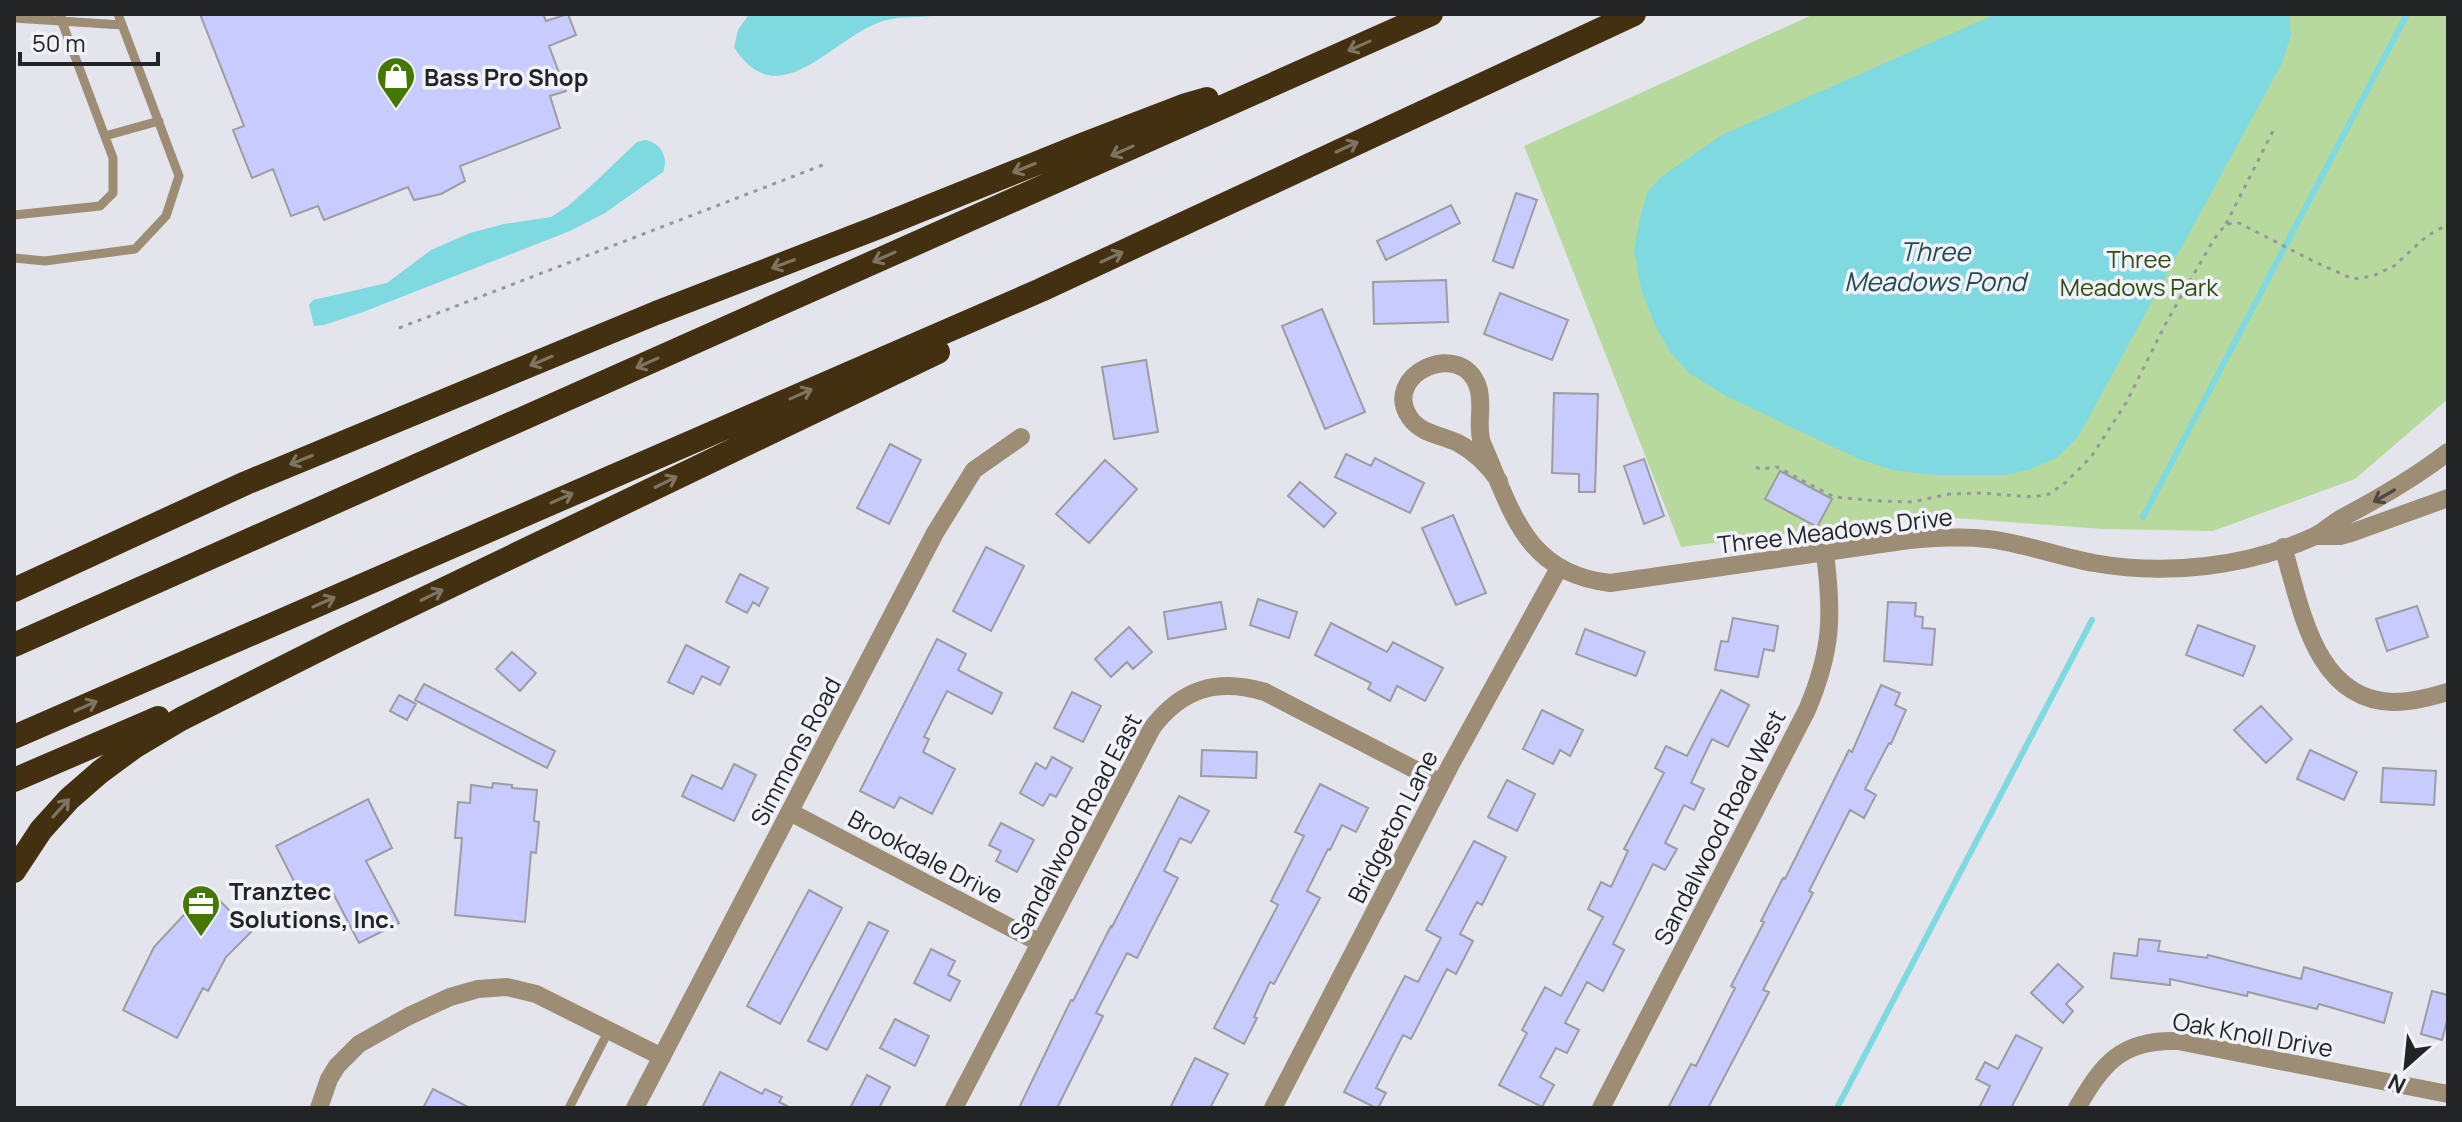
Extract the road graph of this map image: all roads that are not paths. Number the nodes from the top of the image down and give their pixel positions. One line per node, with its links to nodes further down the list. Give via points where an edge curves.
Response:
1 (118, 14): 6 (lane)
2 (1431, 14): 7 (highway, one-way to 7)
3 (1634, 14): 12 (highway, one-way to 3)
4 (14, 18): 5 (lane)
5 (62, 18): 6 (lane); 9 (lane)
6 (122, 25): 8 (lane)
7 (1283, 79): 21 (highway, one-way to 21, via 1186,105 656,313 246,483); 23 (highway, one-way to 23)
8 (159, 121): 9 (lane); 11 (lane, via 179,176 166,216 135,249 45,261)
9 (105, 136): 10 (lane, via 113,158 113,193 100,206)
10 (14, 215)
11 (14, 258)
12 (1041, 290): 22 (highway, one-way to 12, via 993,325); 25 (highway, one-way to 12)
13 (1021, 437): 28 (street, Simmons Road, via 974,470 935,533)
14 (2448, 452): 17 (street, Three Meadows Drive, one-way to 17)
15 (1499, 481): 15 (street, Three Meadows Drive, via 1479,434 1480,398 1474,379 1444,362 1416,374 1404,393 1410,419 1459,444); 20 (street, Three Meadows Drive, via 1527,540)
16 (2448, 498): 17 (street, Three Meadows Drive, via 2351,533)
17 (2317, 536): 18 (street, Three Meadows Drive)
18 (2283, 547): 19 (street, Three Meadows Drive, via 2246,559 2177,569 2135,569 2000,541 1950,537); 24 (street, via 2309,633 2337,679 2363,695 2393,702)
19 (1825, 554): 20 (street, Three Meadows Drive, via 1610,583); 39 (street, Sandalwood Road West, via 1830,630 1818,684)
20 (1559, 568): 27 (street, Bridgeton Lane)
21 (14, 590)
22 (336, 641): 26 (highway); 29 (highway, one-way to 22, via 69,799 122,755 181,719)
23 (14, 645)
24 (2448, 692)
25 (14, 737)
26 (14, 780)
27 (1441, 783): 30 (street, Sandalwood Road East, via 1265,692 1223,685 1195,692 1171,706 1152,728); 38 (street, Bridgeton Lane)
28 (790, 812): 30 (street, Brookdale Drive); 32 (street, Simmons Road)
29 (14, 871)
30 (1040, 943): 37 (street, Sandalwood Road East)
31 (609, 1030): 32 (street); 34 (street, via 536,994 507,987 478,989 450,997 359,1044 337,1066); 35 (lane)
32 (662, 1057): 36 (street, Simmons Road)
33 (2448, 1094): 40 (street, Oak Knoll Drive, via 2165,1041 2115,1058 2095,1076)
34 (319, 1108)
35 (569, 1108)
36 (635, 1108)
37 (954, 1108)
38 (1273, 1108)
39 (1601, 1108)
40 (2077, 1108)

